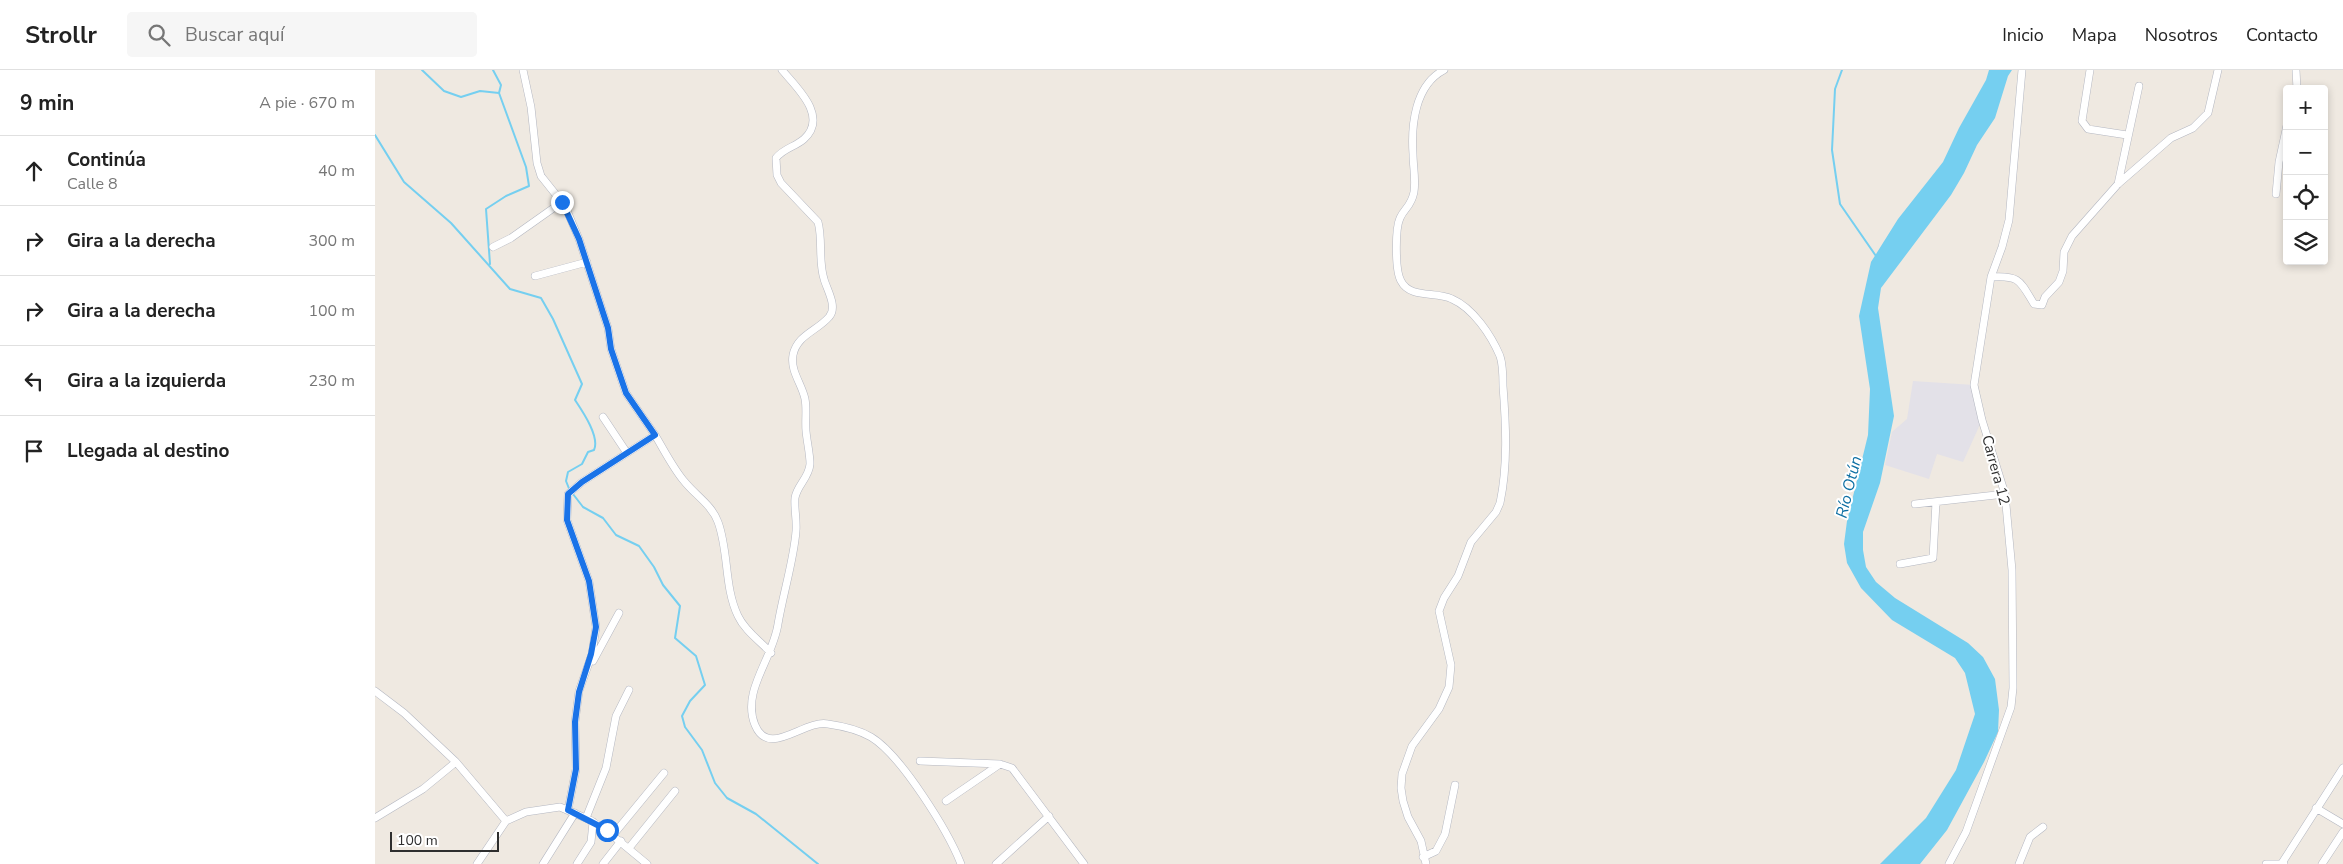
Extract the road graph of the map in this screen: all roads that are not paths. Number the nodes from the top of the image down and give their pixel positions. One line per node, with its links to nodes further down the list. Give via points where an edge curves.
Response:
1 (523, 70): 14 (street, via 537,163 541,176)
2 (782, 70): 27 (street, via 809,102 813,115 806,138 776,158 777,175 818,222 820,266 832,308 830,316 799,341 793,358 795,374 805,397 810,465 795,498 796,531)
3 (1444, 70): 51 (street, via 1423,91 1415,114 1412,142 1414,190 1396,230 1399,280 1413,292 1428,292 1453,299 1464,306 1488,335 1501,358 1507,430 1500,503 1471,542 1458,576 1439,611 1451,665 1449,687 1439,709 1412,746 1402,774 1403,801 1421,841)
4 (2023, 70): 18 (street, Carrera 12, via 2009,220)
5 (2090, 70): 11 (street, via 2082,121 2088,129)
6 (2218, 70): 12 (street, via 2208,113 2193,128 2171,138)
7 (2296, 70): 8 (street)
8 (2297, 85)
9 (2139, 86): 11 (street)
10 (2286, 130): 13 (street)
11 (2127, 135): 12 (street)
12 (2118, 184): 18 (street, via 2072,236 2064,252 2059,282 2042,305 2034,304 2019,280 2008,276)
13 (2276, 194)
14 (562, 202): 15 (street); 16 (street)
15 (493, 247)
16 (587, 262): 17 (street); 20 (street, via 626,393)
17 (535, 276)
18 (1991, 277): 22 (street, Carrera 12, via 1974,385)
19 (603, 417): 21 (street)
20 (655, 435): 21 (street); 27 (street, via 683,481 718,520 730,594 738,616 746,629)
21 (627, 453): 28 (street, via 569,492 567,520 589,581 596,627)
22 (2005, 494): 23 (street); 60 (street, Carrera 12, via 2012,570 2011,707 1966,832)
23 (1936, 502): 24 (street); 25 (street, via 1933,558)
24 (1915, 504)
25 (1901, 564)
26 (619, 613): 28 (street)
27 (771, 653): 57 (street, via 751,696 755,725 760,733 774,741 825,723 873,738 902,766 953,845)
28 (585, 674): 40 (street, via 575,722 576,769)
29 (629, 690): 43 (street, via 616,716 606,768)
30 (375, 691): 32 (street, via 404,713)
31 (920, 761): 33 (street)
32 (456, 762): 42 (street, via 423,789); 44 (street)
33 (1000, 764): 38 (street); 41 (street, via 1012,768)
34 (2343, 768): 39 (street)
35 (664, 773): 48 (street)
36 (1455, 785): 51 (street, via 1445,834)
37 (675, 791): 50 (street)
38 (946, 801)
39 (2316, 808): 45 (street); 63 (street)
40 (571, 812): 43 (street); 44 (street, via 561,807 549,808 515,815); 53 (street)
41 (1049, 816): 58 (street); 59 (street)
42 (375, 818)
43 (590, 820): 48 (street); 54 (street, via 591,842)
44 (506, 821): 52 (street)
45 (2343, 824)
46 (2043, 827): 61 (street, via 2030,838)
47 (2343, 832): 64 (street)
48 (613, 835): 49 (street)
49 (621, 842): 50 (street); 55 (street)
50 (629, 848): 56 (street)
51 (1425, 861)
52 (477, 864)
53 (543, 864)
54 (577, 864)
55 (603, 864)
56 (647, 864)
57 (961, 864)
58 (996, 864)
59 (1084, 864)
60 (1949, 864)
61 (2019, 864)
62 (2265, 864): 63 (street)
63 (2283, 864)
64 (2322, 864)

